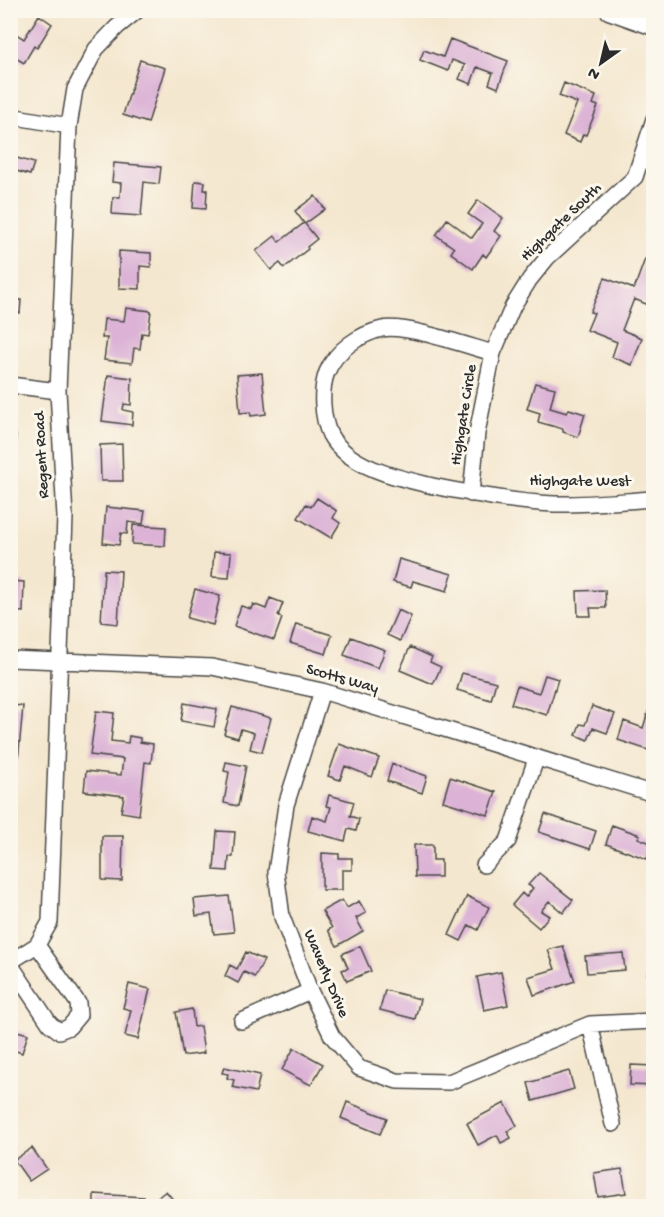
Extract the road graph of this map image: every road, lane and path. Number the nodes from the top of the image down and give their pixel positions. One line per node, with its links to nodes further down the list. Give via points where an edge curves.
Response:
1 (138, 10): 6 (street, Regent Road, via 96,49 75,89)
2 (609, 10): 3 (street)
3 (654, 26)
4 (10, 116): 6 (street)
5 (654, 119): 7 (street, Highgate South, via 635,177 530,279 513,306)
6 (69, 126): 9 (street, Regent Road)
7 (493, 353): 10 (street, Highgate Circle, via 477,433); 10 (street, Highgate Circle, via 384,328 350,343 327,372 324,416 330,437 348,454 393,477)
8 (10, 386): 9 (street)
9 (58, 391): 13 (street, Regent Road, via 65,517)
10 (471, 494): 11 (street, Highgate West, via 554,504)
11 (654, 499)
12 (10, 659): 13 (street, Scotts Way)
13 (59, 661): 14 (street, Scotts Way, via 212,667); 18 (street, Regent Road, via 50,922)
14 (322, 691): 15 (street, Scotts Way); 20 (street, Waverly Drive, via 286,805 276,872 282,917)
15 (536, 759): 16 (street, Scotts Way); 17 (street, via 508,841)
16 (654, 794)
17 (484, 865)
18 (37, 945): 19 (street); 19 (street, via 78,1003 79,1015 69,1027 59,1031 50,1024)
19 (10, 963)
20 (310, 991): 21 (street); 23 (street, Waverly Drive, via 332,1036 359,1068 397,1081 449,1082)
21 (242, 1021)
22 (654, 1021): 23 (street, Waverly Drive)
23 (590, 1024): 24 (street)
24 (613, 1124)

